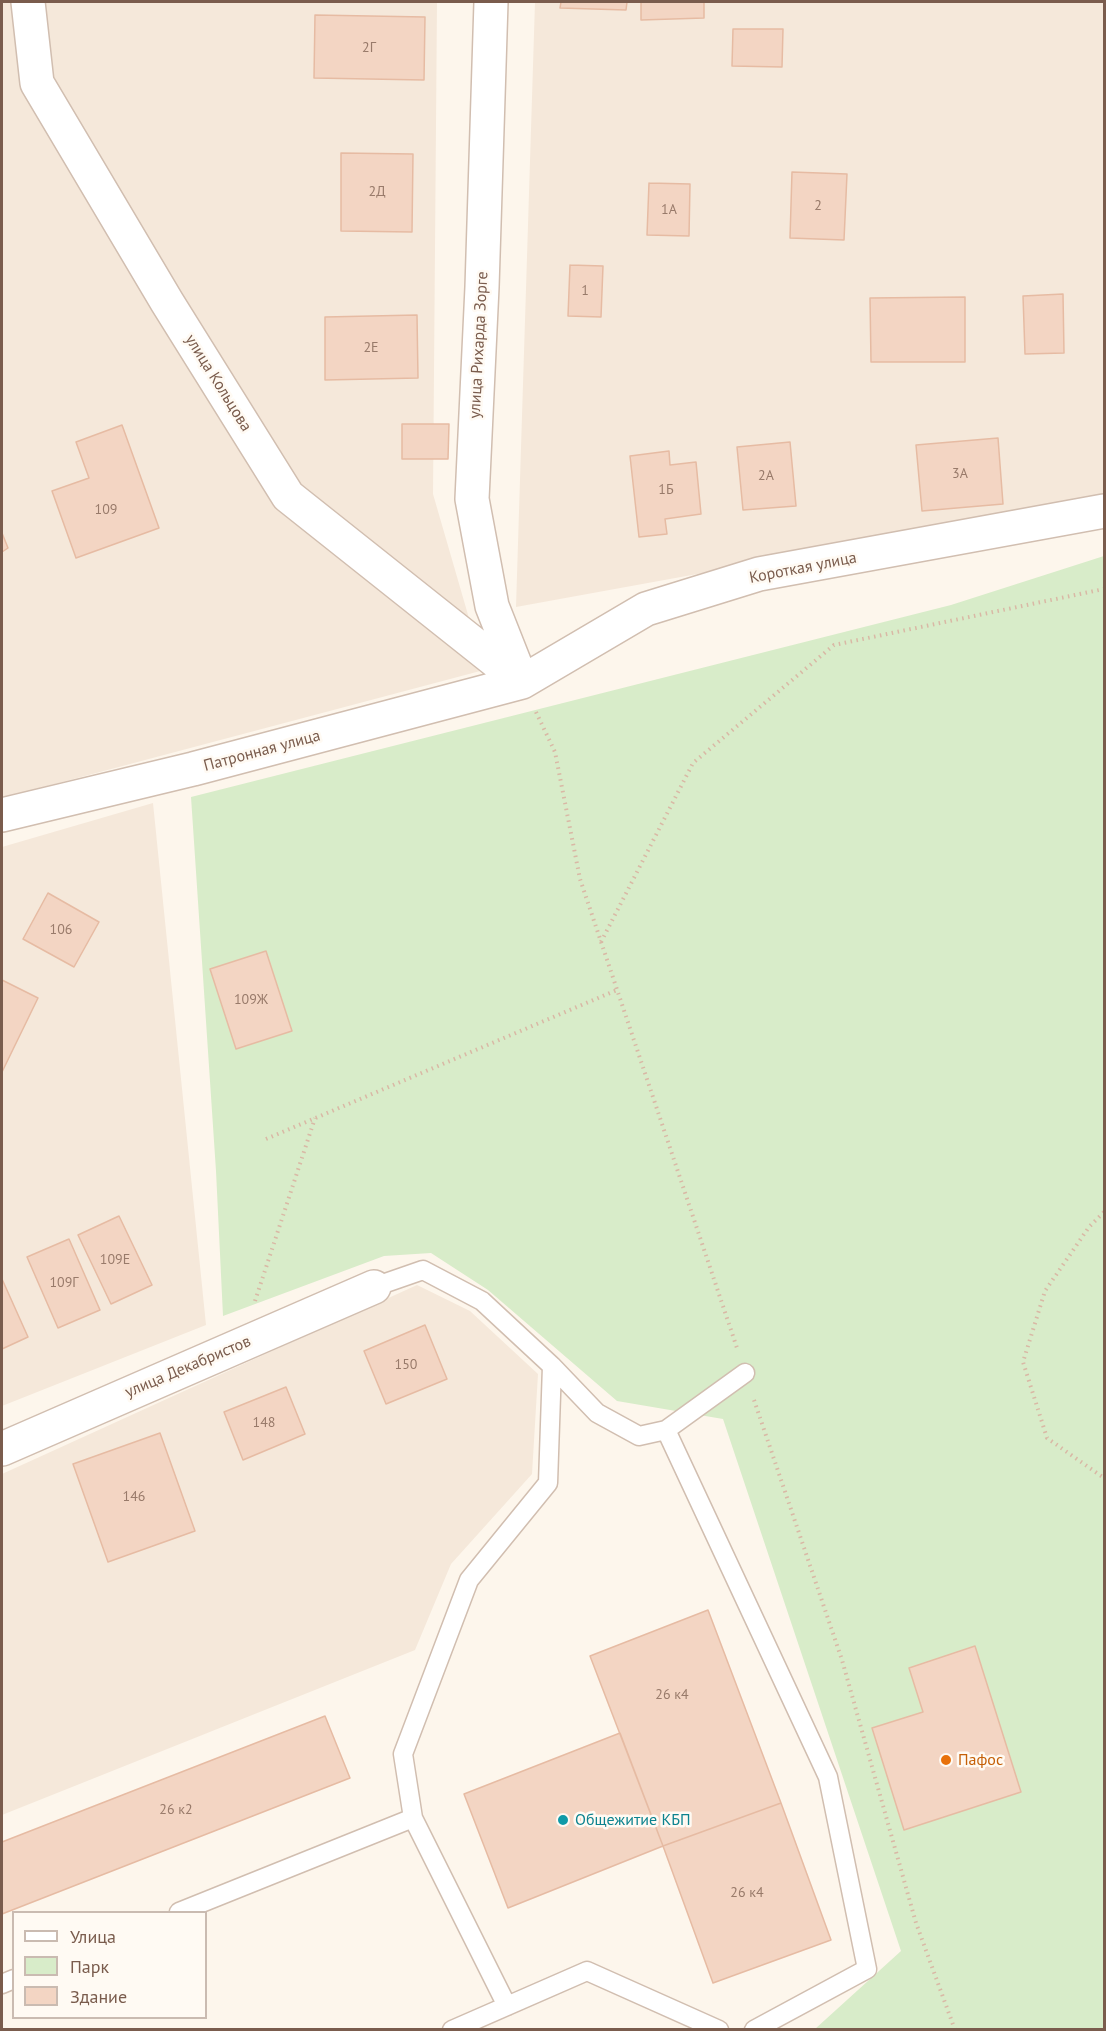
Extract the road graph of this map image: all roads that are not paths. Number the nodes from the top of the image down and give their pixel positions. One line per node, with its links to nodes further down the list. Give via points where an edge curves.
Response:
1 (28, 2): 4 (street, улица Кольцова, via 37,83 288,496)
2 (491, 2): 4 (street, улица Рихарда Зорге, via 472,499 492,606)
3 (1104, 511): 4 (street, Короткая улица, via 759,574 646,609)
4 (522, 682): 5 (street, Патронная улица)
5 (2, 815)
6 (374, 1287): 7 (lane, via 423,1270 482,1301); 10 (street, улица Декабристов)
7 (552, 1366): 9 (lane, via 597,1413 639,1436); 11 (lane, via 548,1483 469,1580 403,1754)
8 (745, 1373): 9 (lane)
9 (666, 1430): 16 (lane, via 828,1777 867,1969)
10 (2, 1449)
11 (413, 1818): 12 (lane); 13 (lane)
12 (181, 1911)
13 (507, 2006): 14 (lane); 15 (lane, via 587,1971)
14 (452, 2030)
15 (719, 2030)
16 (754, 2030)

